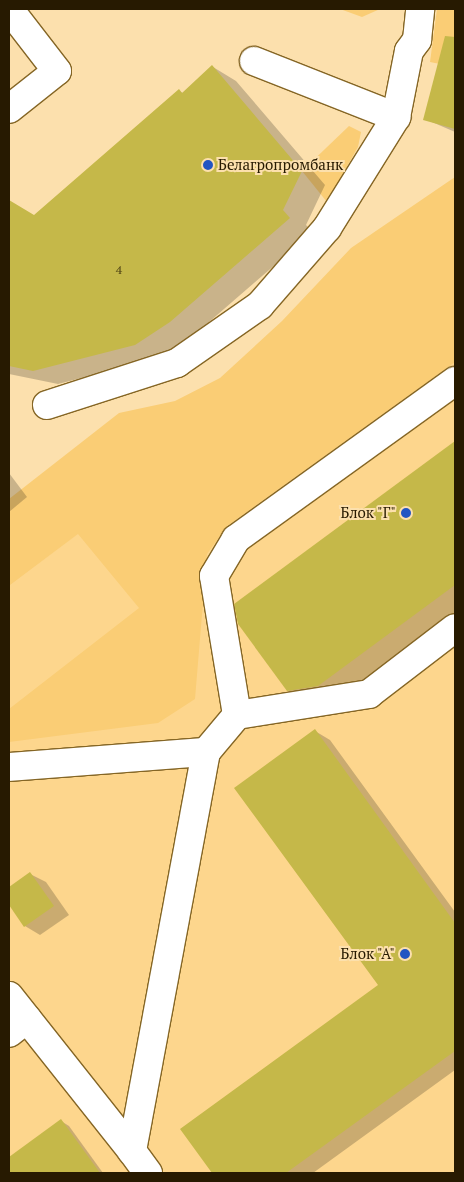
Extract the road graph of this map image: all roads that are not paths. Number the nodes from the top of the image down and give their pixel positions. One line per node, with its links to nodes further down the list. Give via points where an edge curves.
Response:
1 (9, 9): 4 (lane, via 58,71)
2 (420, 9): 5 (lane, via 417,40 409,51)
3 (254, 61): 5 (lane)
4 (9, 109)
5 (396, 117): 7 (lane, via 327,228 260,305 177,363)
6 (455, 381): 9 (lane, via 236,538 214,576)
7 (47, 405)
8 (455, 628): 9 (lane, via 369,694)
9 (237, 715): 10 (lane)
10 (206, 752): 11 (lane); 14 (lane)
11 (9, 767)
12 (9, 996): 13 (lane)
13 (18, 1026): 14 (lane)
14 (132, 1151): 15 (lane)
15 (148, 1173)

